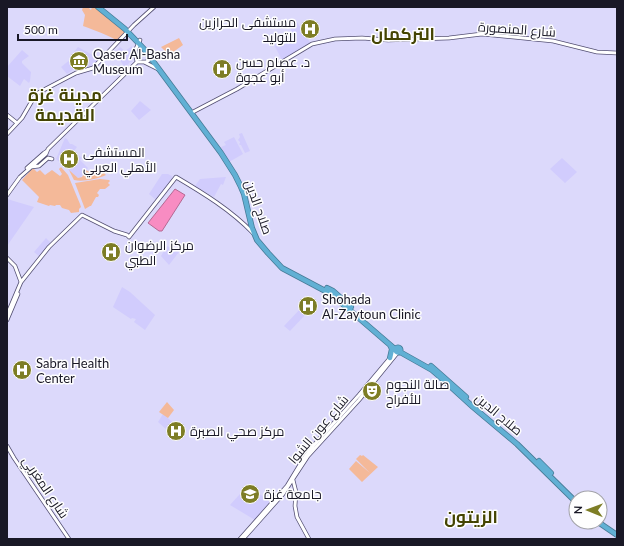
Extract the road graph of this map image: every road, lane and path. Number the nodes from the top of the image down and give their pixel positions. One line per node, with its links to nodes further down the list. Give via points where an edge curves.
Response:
1 (98, 7): 4 (highway, صلاح الدين)
2 (102, 7): 4 (highway, صلاح الدين)
3 (154, 7): 4 (main road)
4 (129, 31): 5 (highway, صلاح الدين); 13 (main road, via 93,68 76,73 36,94)
5 (139, 41): 7 (highway, صلاح الدين); 8 (main road, via 135,51); 11 (highway, صلاح الدين)
6 (617, 53): 11 (main road, شارع المنصورة, via 597,52 553,41 482,34 449,38 335,39 312,44)
7 (151, 59): 9 (main road); 10 (highway, صلاح الدين)
8 (137, 62): 9 (main road); 15 (main road)
9 (144, 62): 10 (main road)
10 (158, 69): 21 (highway, صلاح الدين, via 235,175 244,194)
11 (192, 112): 21 (highway, صلاح الدين, via 238,175 246,194)
12 (7, 115): 13 (main road)
13 (17, 123): 14 (main road)
14 (7, 134)
15 (47, 151): 17 (main road); 18 (main road, via 21,174)
16 (52, 159): 17 (main road, via 47,158 38,167)
17 (31, 167): 18 (main road)
18 (7, 194)
19 (82, 216): 20 (main road, via 128,237 176,177); 24 (main road, via 49,247); 26 (main road, via 51,248 21,285)
20 (242, 221): 21 (main road); 22 (main road)
21 (251, 221): 22 (highway, صلاح الدين); 28 (highway, صلاح الدين, via 260,240 280,264 333,291)
22 (255, 236): 27 (highway, صلاح الدين, via 282,268 331,294)
23 (7, 258): 24 (main road, via 15,266)
24 (21, 282): 25 (main road)
25 (7, 315)
26 (7, 320)
27 (390, 345): 28 (highway, صلاح الدين); 29 (highway)
28 (398, 350): 29 (main road, شارع عون الشوا); 31 (main road, شارع عون الشوا, via 359,400 308,456); 32 (highway, صلاح الدين, via 439,372 532,454); 33 (highway, صلاح الدين, via 435,373 517,444)
29 (390, 358): 31 (main road, شارع عون الشوا, via 313,446)
30 (7, 448): 38 (main road, شارع المغربي, via 20,471)
31 (293, 478): 39 (main road, شارع عون الشوا); 40 (main road, شارع عون الشوا, via 274,505); 41 (main road, via 297,517)
32 (568, 491)
33 (568, 494)
34 (608, 526): 36 (highway)
35 (608, 528): 37 (highway)
36 (617, 532)
37 (617, 535)
38 (68, 539)
39 (240, 539)
40 (243, 539)
41 (309, 539)

